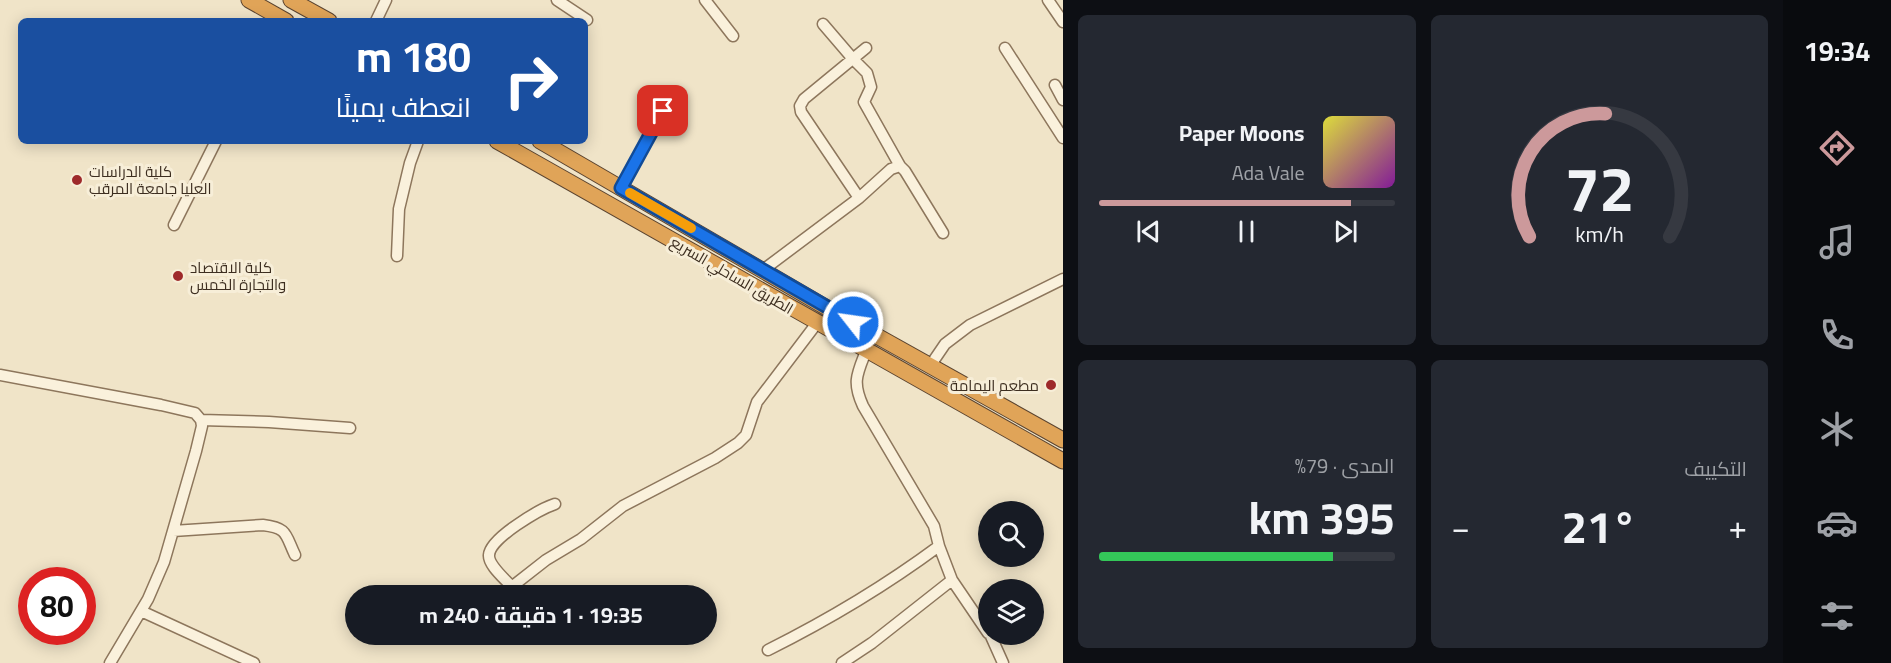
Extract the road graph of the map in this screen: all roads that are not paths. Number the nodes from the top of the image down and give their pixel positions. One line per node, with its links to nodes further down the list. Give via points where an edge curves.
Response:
1 (249, 0): 7 (highway)
2 (291, 0): 8 (highway)
3 (386, 0): 9 (street)
4 (557, 0): 10 (street)
5 (705, 0): 13 (street)
6 (1048, 0): 11 (street)
7 (280, 18)
8 (324, 18)
9 (377, 18)
10 (583, 18)
11 (1063, 21)
12 (823, 24): 16 (street)
13 (733, 36)
14 (867, 48): 16 (street)
15 (1005, 48): 20 (street)
16 (853, 59): 25 (street, via 871,81 864,102); 27 (street, via 800,105)
17 (1055, 85): 18 (street)
18 (1063, 99)
19 (663, 111): 26 (street)
20 (1063, 138)
21 (214, 144): 28 (street)
22 (417, 144): 30 (street, via 399,209)
23 (502, 144): 33 (highway, الطريق الساحلي السريع)
24 (545, 144): 26 (highway, الطريق الساحلي السريع)
25 (900, 166): 27 (street, via 891,169); 29 (street)
26 (621, 188): 31 (highway, الطريق الساحلي السريع)
27 (859, 198): 31 (street)
28 (174, 225)
29 (943, 233)
30 (397, 256)
31 (763, 270): 35 (highway, الطريق الساحلي السريع)
32 (1063, 279): 35 (street, via 970,324 945,344)
33 (817, 323): 34 (highway, الطريق الساحلي السريع); 47 (street, via 757,402 746,435 738,443 623,506)
34 (866, 351): 40 (highway, الطريق الساحلي السريع); 43 (street, via 855,380 857,393 934,526)
35 (930, 366): 39 (highway, الطريق الساحلي السريع)
36 (0, 375): 37 (street, via 161,405 195,413)
37 (201, 420): 38 (street); 42 (street)
38 (350, 428)
39 (1063, 440)
40 (1063, 461)
41 (555, 504): 46 (street, via 540,509 501,537 490,551 491,563)
42 (173, 531): 44 (street, via 278,527 284,531); 48 (street, via 164,562)
43 (939, 546): 45 (street); 51 (street, via 854,604)
44 (295, 555)
45 (952, 580): 49 (street); 54 (street)
46 (510, 585)
47 (512, 585)
48 (141, 611): 52 (street); 53 (street)
49 (978, 618)
50 (994, 645): 55 (street)
51 (768, 650)
52 (110, 663)
53 (254, 663)
54 (842, 663)
55 (1003, 663)

